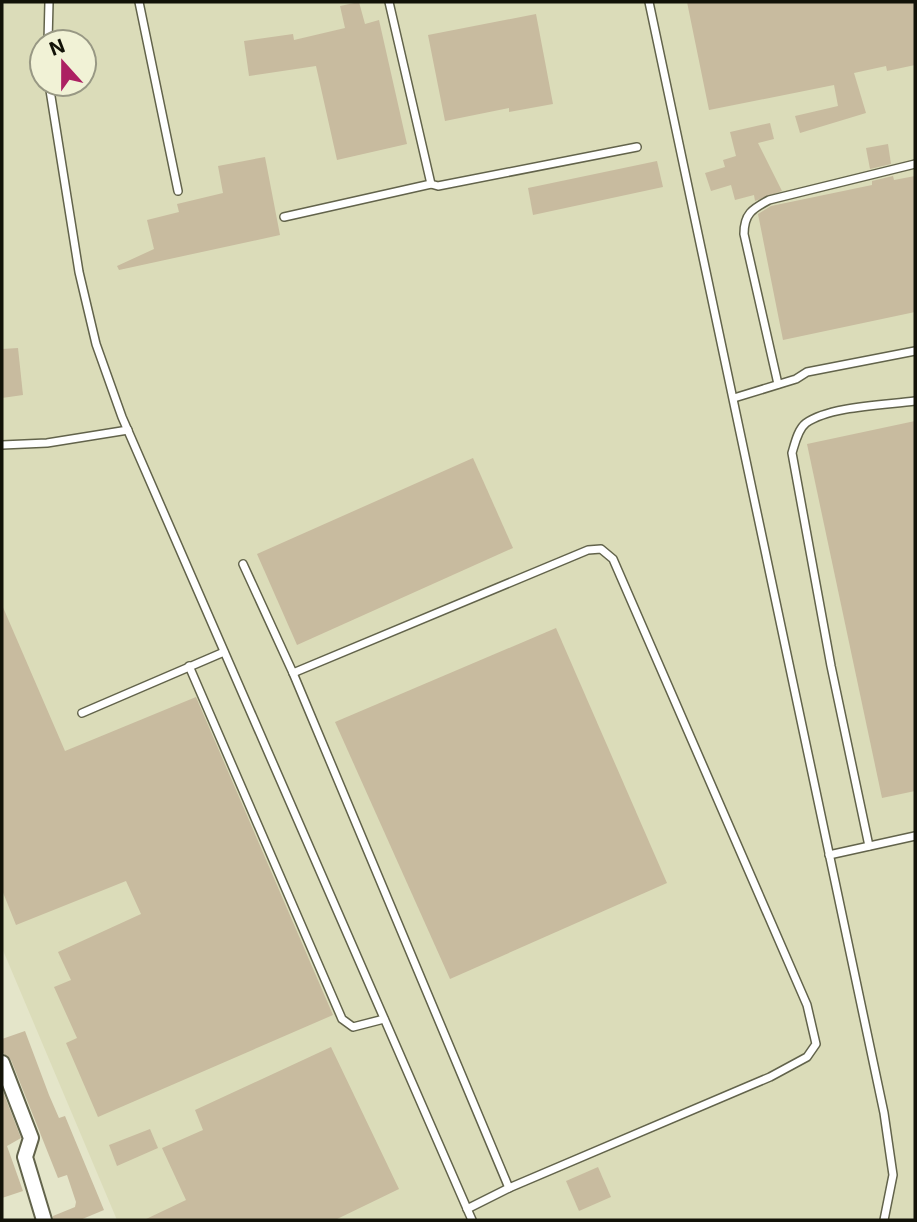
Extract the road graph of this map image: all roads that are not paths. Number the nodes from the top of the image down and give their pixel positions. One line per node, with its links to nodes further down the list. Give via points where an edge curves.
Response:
1 (48, 2): 5 (lane)
2 (139, 2): 10 (lane)
3 (388, 2): 9 (lane)
4 (649, 2): 14 (lane)
5 (48, 28)
6 (52, 98): 16 (lane, via 79,272 96,344)
7 (638, 147): 9 (lane)
8 (915, 164): 13 (lane, via 769,200 749,211 744,234)
9 (431, 184): 11 (lane)
10 (178, 191)
11 (284, 217)
12 (915, 351): 13 (lane, via 807,372)
13 (778, 384): 14 (lane)
14 (734, 398): 25 (lane)
15 (915, 401): 24 (lane, via 835,412 806,423 792,453)
16 (128, 430): 17 (lane); 19 (lane)
17 (2, 446)
18 (243, 564): 21 (lane)
19 (224, 652): 20 (lane); 26 (lane)
20 (189, 666): 22 (lane); 26 (lane, via 342,1019 353,1027)
21 (293, 673): 28 (lane); 28 (lane, via 588,550 601,549 613,559 807,1004 816,1044 807,1057)
22 (82, 713)
23 (915, 836): 24 (lane)
24 (869, 846): 25 (lane)
25 (829, 855): 32 (lane, via 886,1125 893,1175)
26 (384, 1019): 29 (lane)
27 (2, 1063): 30 (street, via 31,1138 25,1157)
28 (509, 1188): 29 (lane)
29 (467, 1209): 31 (lane)
30 (44, 1220)
31 (472, 1220)
32 (884, 1220)

